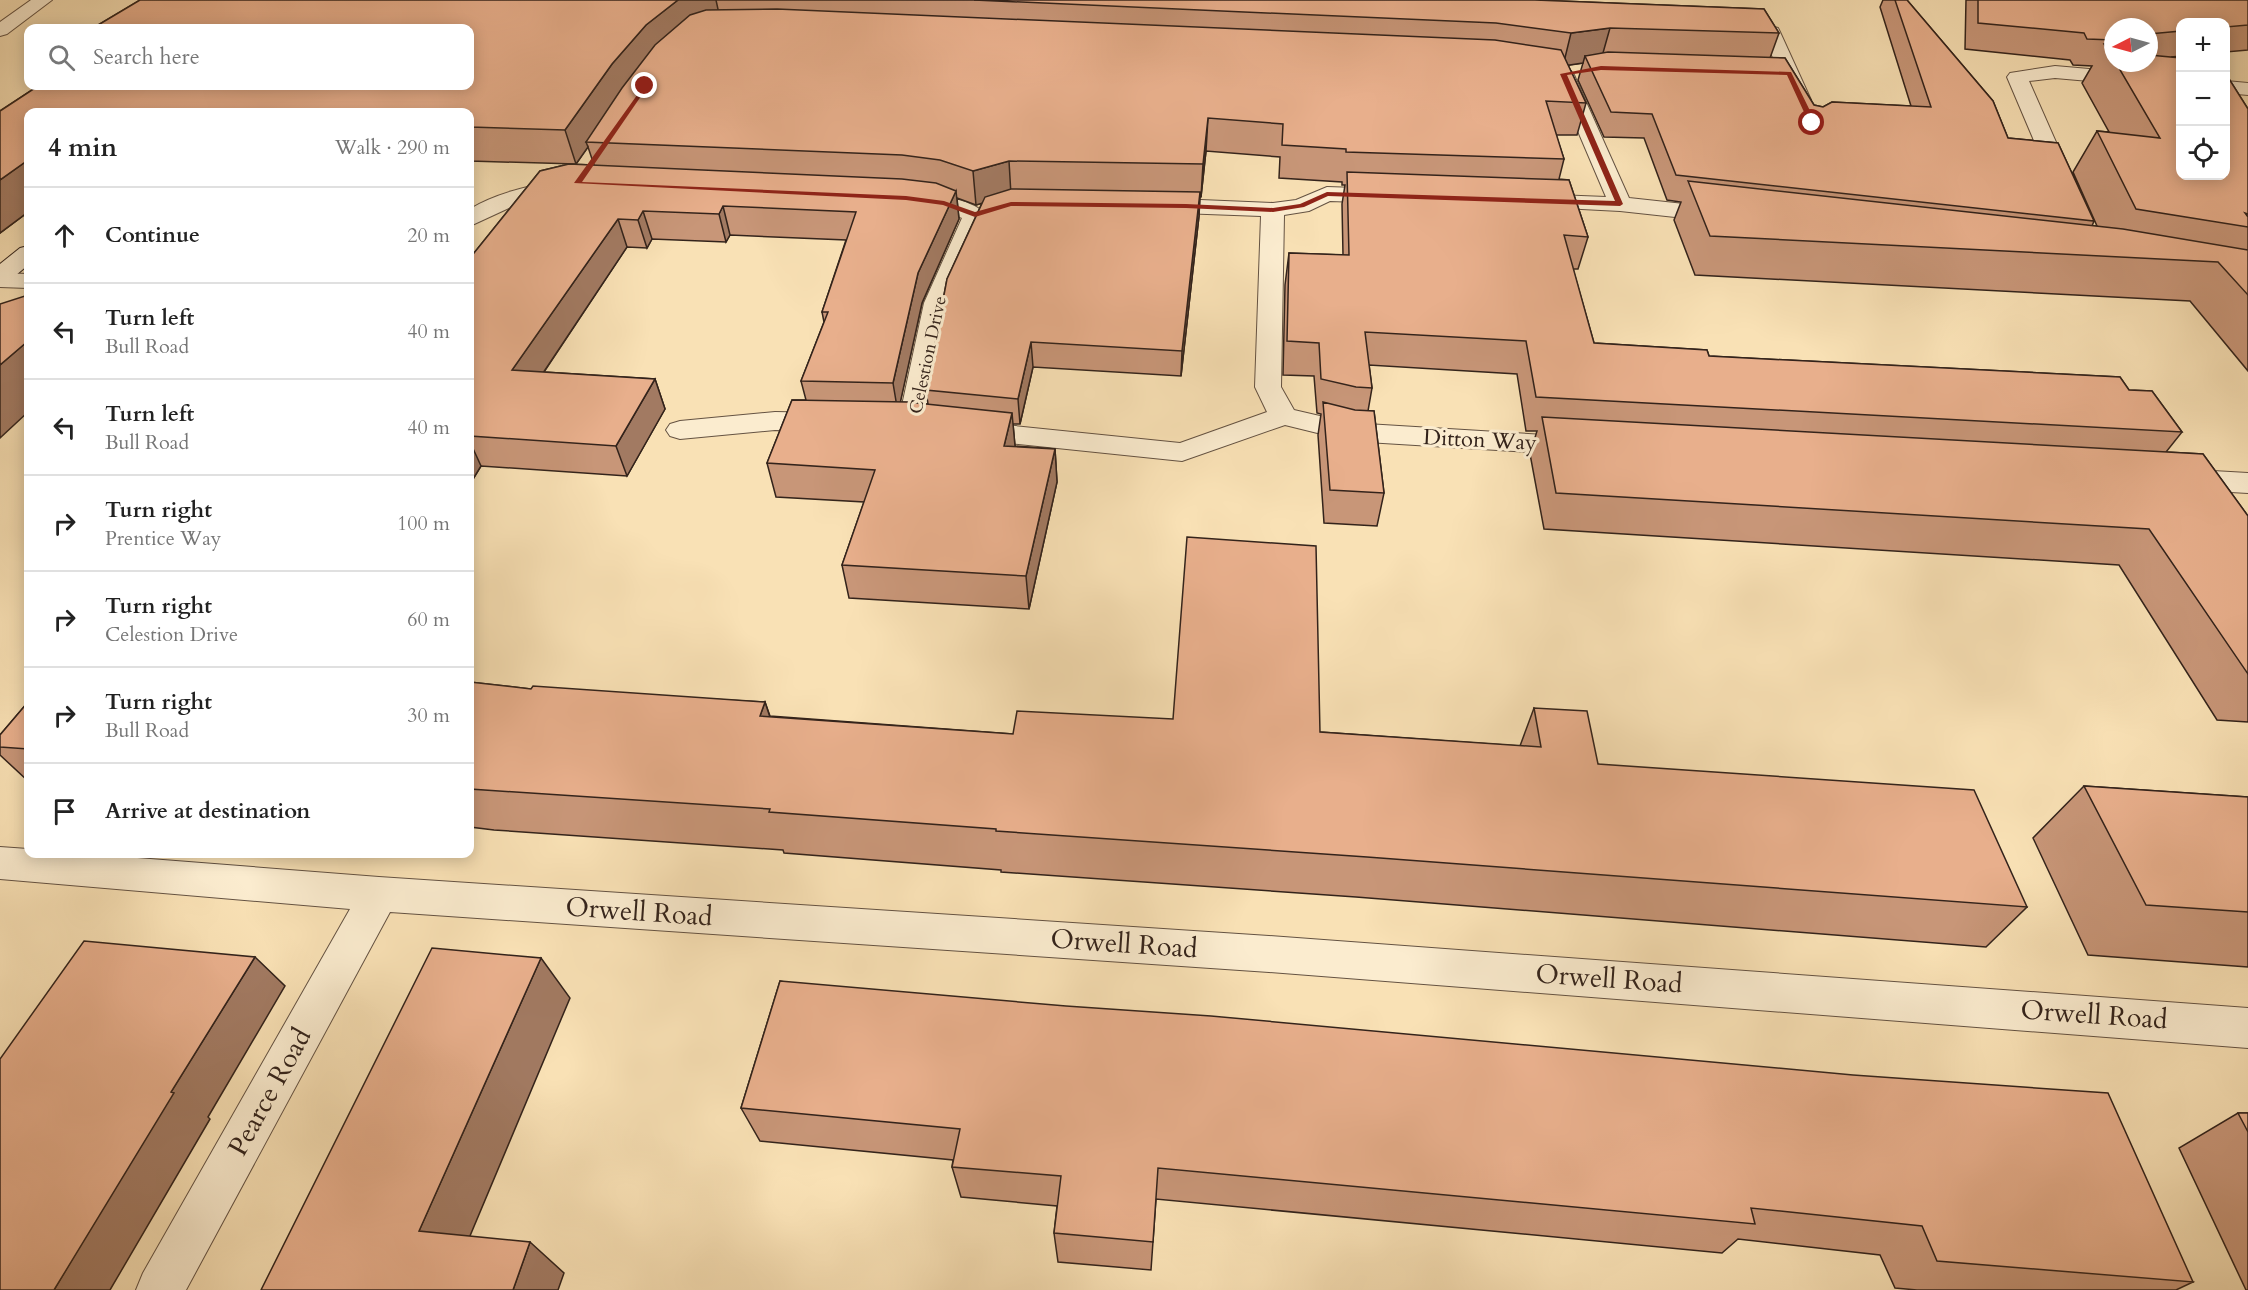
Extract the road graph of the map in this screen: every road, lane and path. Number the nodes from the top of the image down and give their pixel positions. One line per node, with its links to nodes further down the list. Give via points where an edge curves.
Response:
1 (44, 0): 2 (street)
2 (0, 31): 4 (street)
3 (1771, 32): 7 (street)
4 (24, 34)
5 (1542, 71): 17 (street, via 1573,73)
6 (1765, 73): 7 (street)
7 (1789, 74): 11 (street)
8 (2176, 83): 15 (street, via 2055,72 2017,77)
9 (2230, 87): 10 (street)
10 (2248, 89)
11 (1808, 113)
12 (584, 180): 20 (street, via 516,197)
13 (1413, 197): 19 (street, via 1327,194 1301,206)
14 (895, 198): 25 (street, Celestion Drive, via 984,212 936,303 901,424 1182,452)
15 (2070, 198)
16 (1505, 200): 17 (street)
17 (1620, 204): 21 (street)
18 (1127, 205): 19 (street)
19 (1273, 210): 25 (street, via 1268,387)
20 (474, 216)
21 (1744, 218)
22 (24, 256): 23 (street)
23 (0, 278): 24 (street)
24 (24, 281)
25 (1283, 416): 28 (street, Ditton Way, via 1350,432)
26 (855, 423): 27 (street, via 775,421)
27 (680, 430)
28 (1608, 448)
29 (2152, 478): 30 (street)
30 (2248, 483)
31 (0, 863): 32 (street, Orwell Road)
32 (379, 894): 33 (street, Orwell Road, via 1281,955); 34 (street, Pearce Road)
33 (2248, 1028)
34 (160, 1290)

